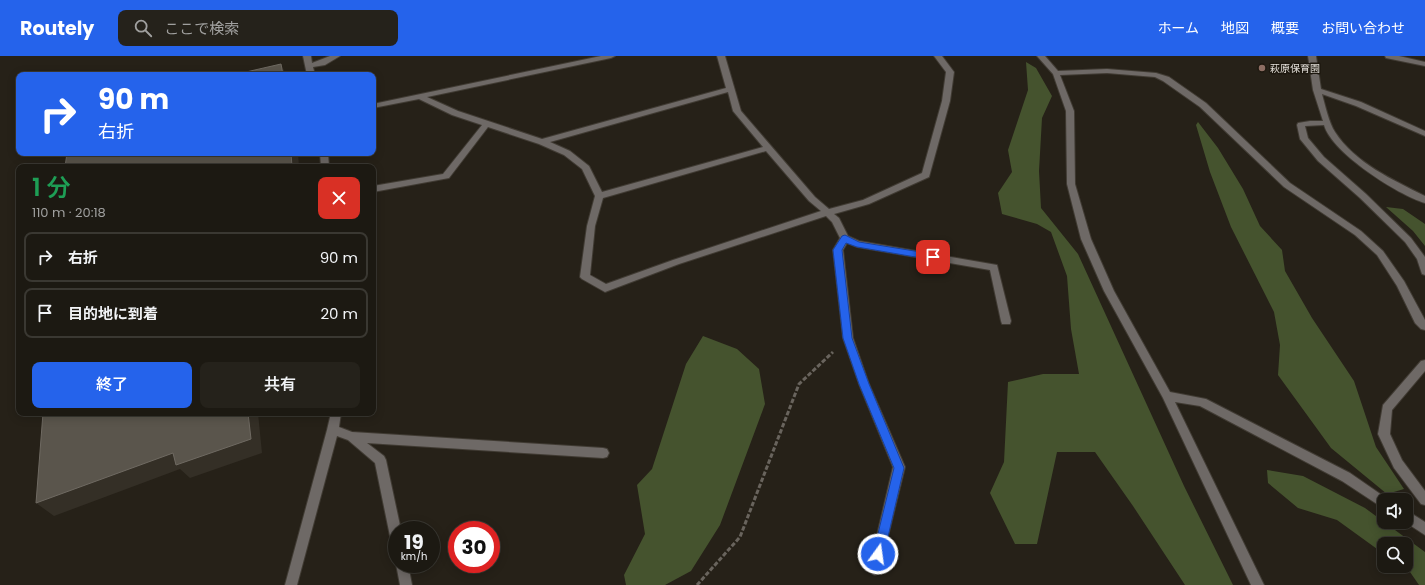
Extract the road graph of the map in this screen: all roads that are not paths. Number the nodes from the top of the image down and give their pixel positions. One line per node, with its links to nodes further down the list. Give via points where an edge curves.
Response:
1 (307, 56): 10 (street)
2 (336, 56): 10 (street)
3 (611, 56): 15 (street)
4 (721, 56): 13 (street)
5 (938, 56): 25 (street, via 950,72 946,101 926,175 886,194 846,209)
6 (1041, 56): 12 (street)
7 (1312, 56): 14 (street)
8 (1389, 56): 9 (street)
9 (1425, 64)
10 (309, 66): 11 (street)
11 (310, 72)
12 (1056, 73): 29 (street, via 1107,71 1156,74 1166,79 1203,105 1287,185 1358,233 1380,253); 31 (street, via 1070,111 1071,184 1086,239 1109,291)
13 (730, 89): 20 (street); 21 (street, via 737,111)
14 (1317, 90): 17 (street); 19 (street, via 1366,107)
15 (419, 96): 16 (street); 18 (street)
16 (376, 105)
17 (1327, 123): 24 (street, via 1330,132 1350,155 1386,180); 27 (street, via 1301,125 1304,139 1321,159 1408,240 1421,258)
18 (486, 124): 20 (street); 22 (street, via 446,176)
19 (1425, 134)
20 (542, 142): 23 (street, via 566,153 586,168)
21 (767, 148): 23 (street); 25 (street, via 812,199)
22 (376, 188)
23 (599, 196): 25 (street, via 591,226 585,277 605,288)
24 (1425, 200)
25 (828, 212): 26 (street, via 836,220)
26 (845, 238): 28 (street, via 857,244 994,267); 41 (street, via 838,250 848,338 899,468)
27 (1425, 272)
28 (1006, 321)
29 (1425, 326)
30 (1425, 364): 37 (street, via 1387,408 1384,434 1398,464)
31 (1167, 396): 36 (street, via 1202,402 1346,477); 45 (street)
32 (335, 416): 33 (street)
33 (333, 430): 34 (street); 43 (street)
34 (352, 437): 35 (street); 38 (street, via 380,460)
35 (603, 453)
36 (1377, 497)
37 (1425, 500)
38 (393, 521)
39 (1413, 521): 40 (street)
40 (1425, 529)
41 (875, 569)
42 (404, 573): 44 (street)
43 (291, 585)
44 (406, 585)
45 (1258, 585)

